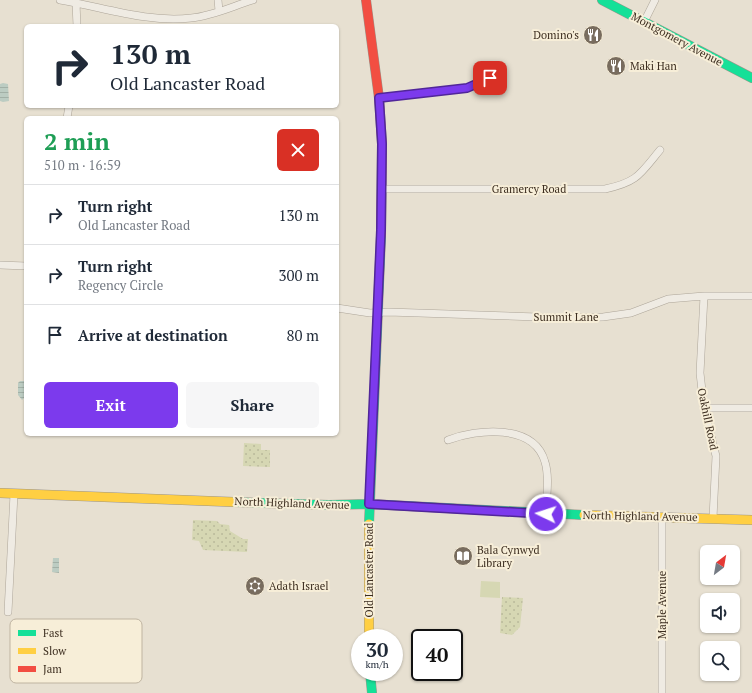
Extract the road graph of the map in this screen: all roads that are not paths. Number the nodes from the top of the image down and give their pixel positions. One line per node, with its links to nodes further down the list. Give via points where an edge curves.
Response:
1 (60, 0): 7 (street)
2 (218, 0): 9 (street)
3 (254, 0): 9 (street)
4 (366, 0): 14 (main road, Old Lancaster Road)
5 (602, 0): 10 (main road, Montgomery Avenue)
6 (655, 0): 10 (street)
7 (76, 3): 8 (street); 11 (street)
8 (90, 3): 9 (street, via 126,14 159,18 193,18)
9 (219, 11)
10 (644, 22): 12 (main road, Montgomery Avenue)
11 (77, 24)
12 (752, 77)
13 (490, 78): 14 (street, via 467,88)
14 (379, 98): 16 (main road, Old Lancaster Road)
15 (660, 150): 16 (street, Gramercy Road, via 635,179 622,186 605,189)
16 (382, 189): 22 (main road, Old Lancaster Road)
17 (0, 265): 18 (street)
18 (24, 266)
19 (704, 296): 20 (street, Summit Lane); 22 (street, Summit Lane, via 668,299 631,313 603,317); 23 (street, Oakhill Road, via 700,353)
20 (752, 296)
21 (339, 308): 22 (street, Summit Lane)
22 (378, 312): 28 (main road, Old Lancaster Road)
23 (704, 408): 24 (street); 31 (street, Oakhill Road, via 716,456)
24 (752, 408)
25 (448, 440): 29 (street, via 474,433 508,433 530,441 540,451 546,465)
26 (0, 493): 27 (main road, North Highland Avenue)
27 (14, 494): 28 (main road, North Highland Avenue, via 329,505); 33 (street)
28 (369, 504): 29 (main road, North Highland Avenue); 34 (main road, Old Lancaster Road)
29 (546, 514): 30 (main road, North Highland Avenue)
30 (662, 516): 31 (main road, North Highland Avenue); 37 (street, Maple Avenue)
31 (712, 518): 32 (main road, North Highland Avenue)
32 (752, 520)
33 (8, 612)
34 (369, 629)
35 (371, 681): 36 (main road)
36 (372, 693)
37 (662, 693)

